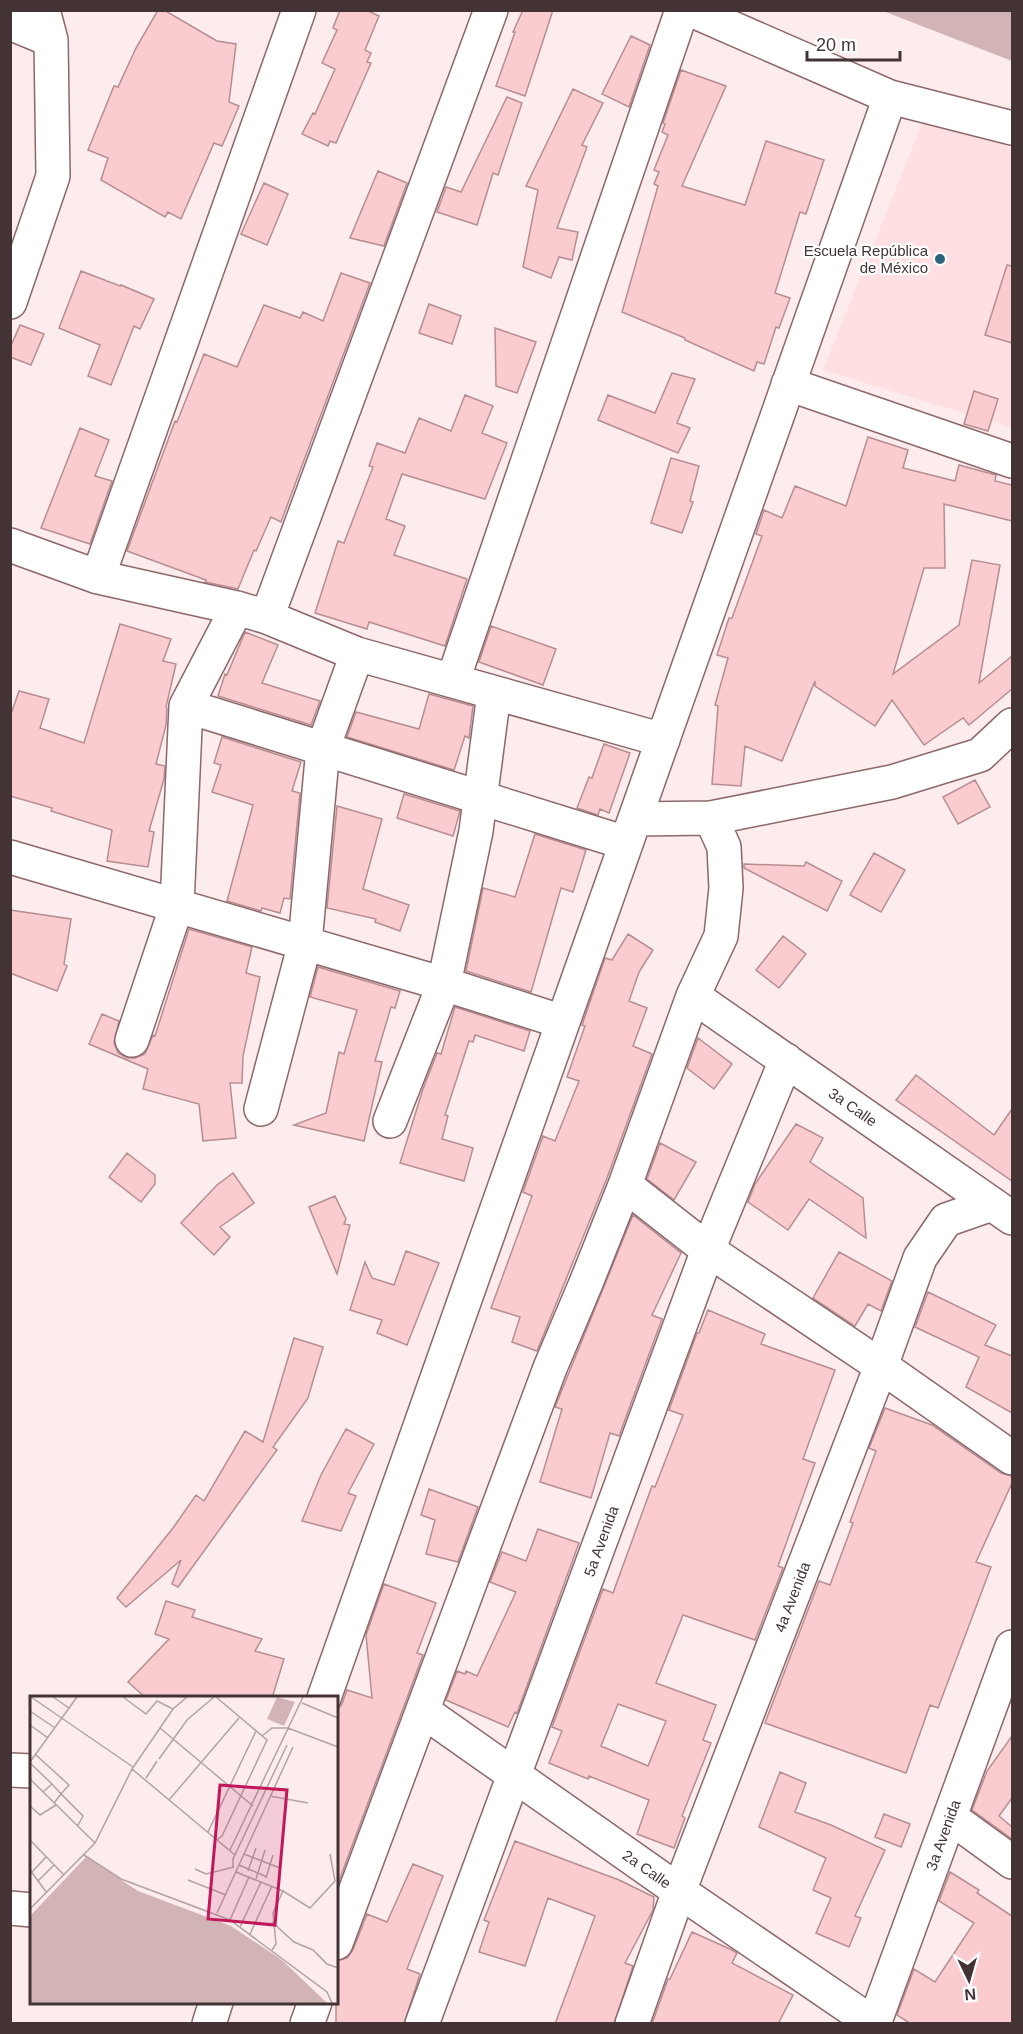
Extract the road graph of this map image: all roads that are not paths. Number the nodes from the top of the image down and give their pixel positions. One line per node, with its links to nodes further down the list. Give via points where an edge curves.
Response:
1 (300, 10): 13 (street)
2 (491, 10): 14 (street)
3 (681, 10): 16 (street)
4 (691, 10): 7 (street)
5 (10, 23): 6 (street)
6 (47, 25): 9 (street, via 53,176)
7 (890, 97): 8 (street); 10 (street)
8 (1012, 128)
9 (10, 302)
10 (788, 384): 11 (street); 20 (street)
11 (1012, 461)
12 (10, 545): 13 (street)
13 (98, 577): 14 (street)
14 (252, 612): 15 (street); 18 (street)
15 (357, 654): 16 (street); 21 (street)
16 (453, 680): 17 (street)
17 (494, 693): 20 (street); 22 (street)
18 (186, 706): 21 (street); 26 (street)
19 (1012, 724): 23 (street, via 980,755 969,759 892,782)
20 (663, 740): 24 (street)
21 (323, 748): 22 (street); 27 (street)
22 (479, 798): 24 (street); 28 (street, via 476,831)
23 (711, 818): 24 (street); 29 (street, via 724,848 726,888 721,936)
24 (631, 831): 30 (street)
25 (10, 856): 26 (street)
26 (177, 905): 27 (street); 31 (street)
27 (305, 943): 28 (street); 33 (street)
28 (444, 984): 30 (street); 34 (street)
29 (693, 996): 32 (street, 3a Calle); 35 (street)
30 (563, 1022): 41 (street)
31 (132, 1040)
32 (786, 1060): 36 (street, 3a Calle); 37 (street, 5a Avenida)
33 (261, 1109)
34 (390, 1121)
35 (625, 1185): 37 (street); 42 (street, via 550,1368)
36 (1002, 1211): 38 (street, 4a Avenida, via 946,1220 920,1258)
37 (708, 1250): 38 (street); 45 (street, 5a Avenida)
38 (881, 1366): 39 (street); 49 (street, 4a Avenida)
39 (1012, 1458)
40 (1012, 1647): 46 (street, 3a Avenida)
41 (325, 1696)
42 (423, 1711): 45 (street, 2a Calle); 48 (street)
43 (10, 1770): 44 (street)
44 (30, 1771)
45 (515, 1775): 49 (street, 2a Calle); 58 (street, 5a Avenida)
46 (950, 1817): 47 (street); 55 (street, 3a Avenida)
47 (1012, 1862)
48 (347, 1878): 52 (street)
49 (679, 1891): 55 (street, 2a Calle); 59 (street, 4a Avenida)
50 (10, 1908): 51 (street)
51 (30, 1910)
52 (338, 1931)
53 (215, 2004): 56 (street)
54 (314, 2004): 57 (street)
55 (874, 2023)
56 (209, 2024)
57 (307, 2024)
58 (422, 2024)
59 (632, 2024)

